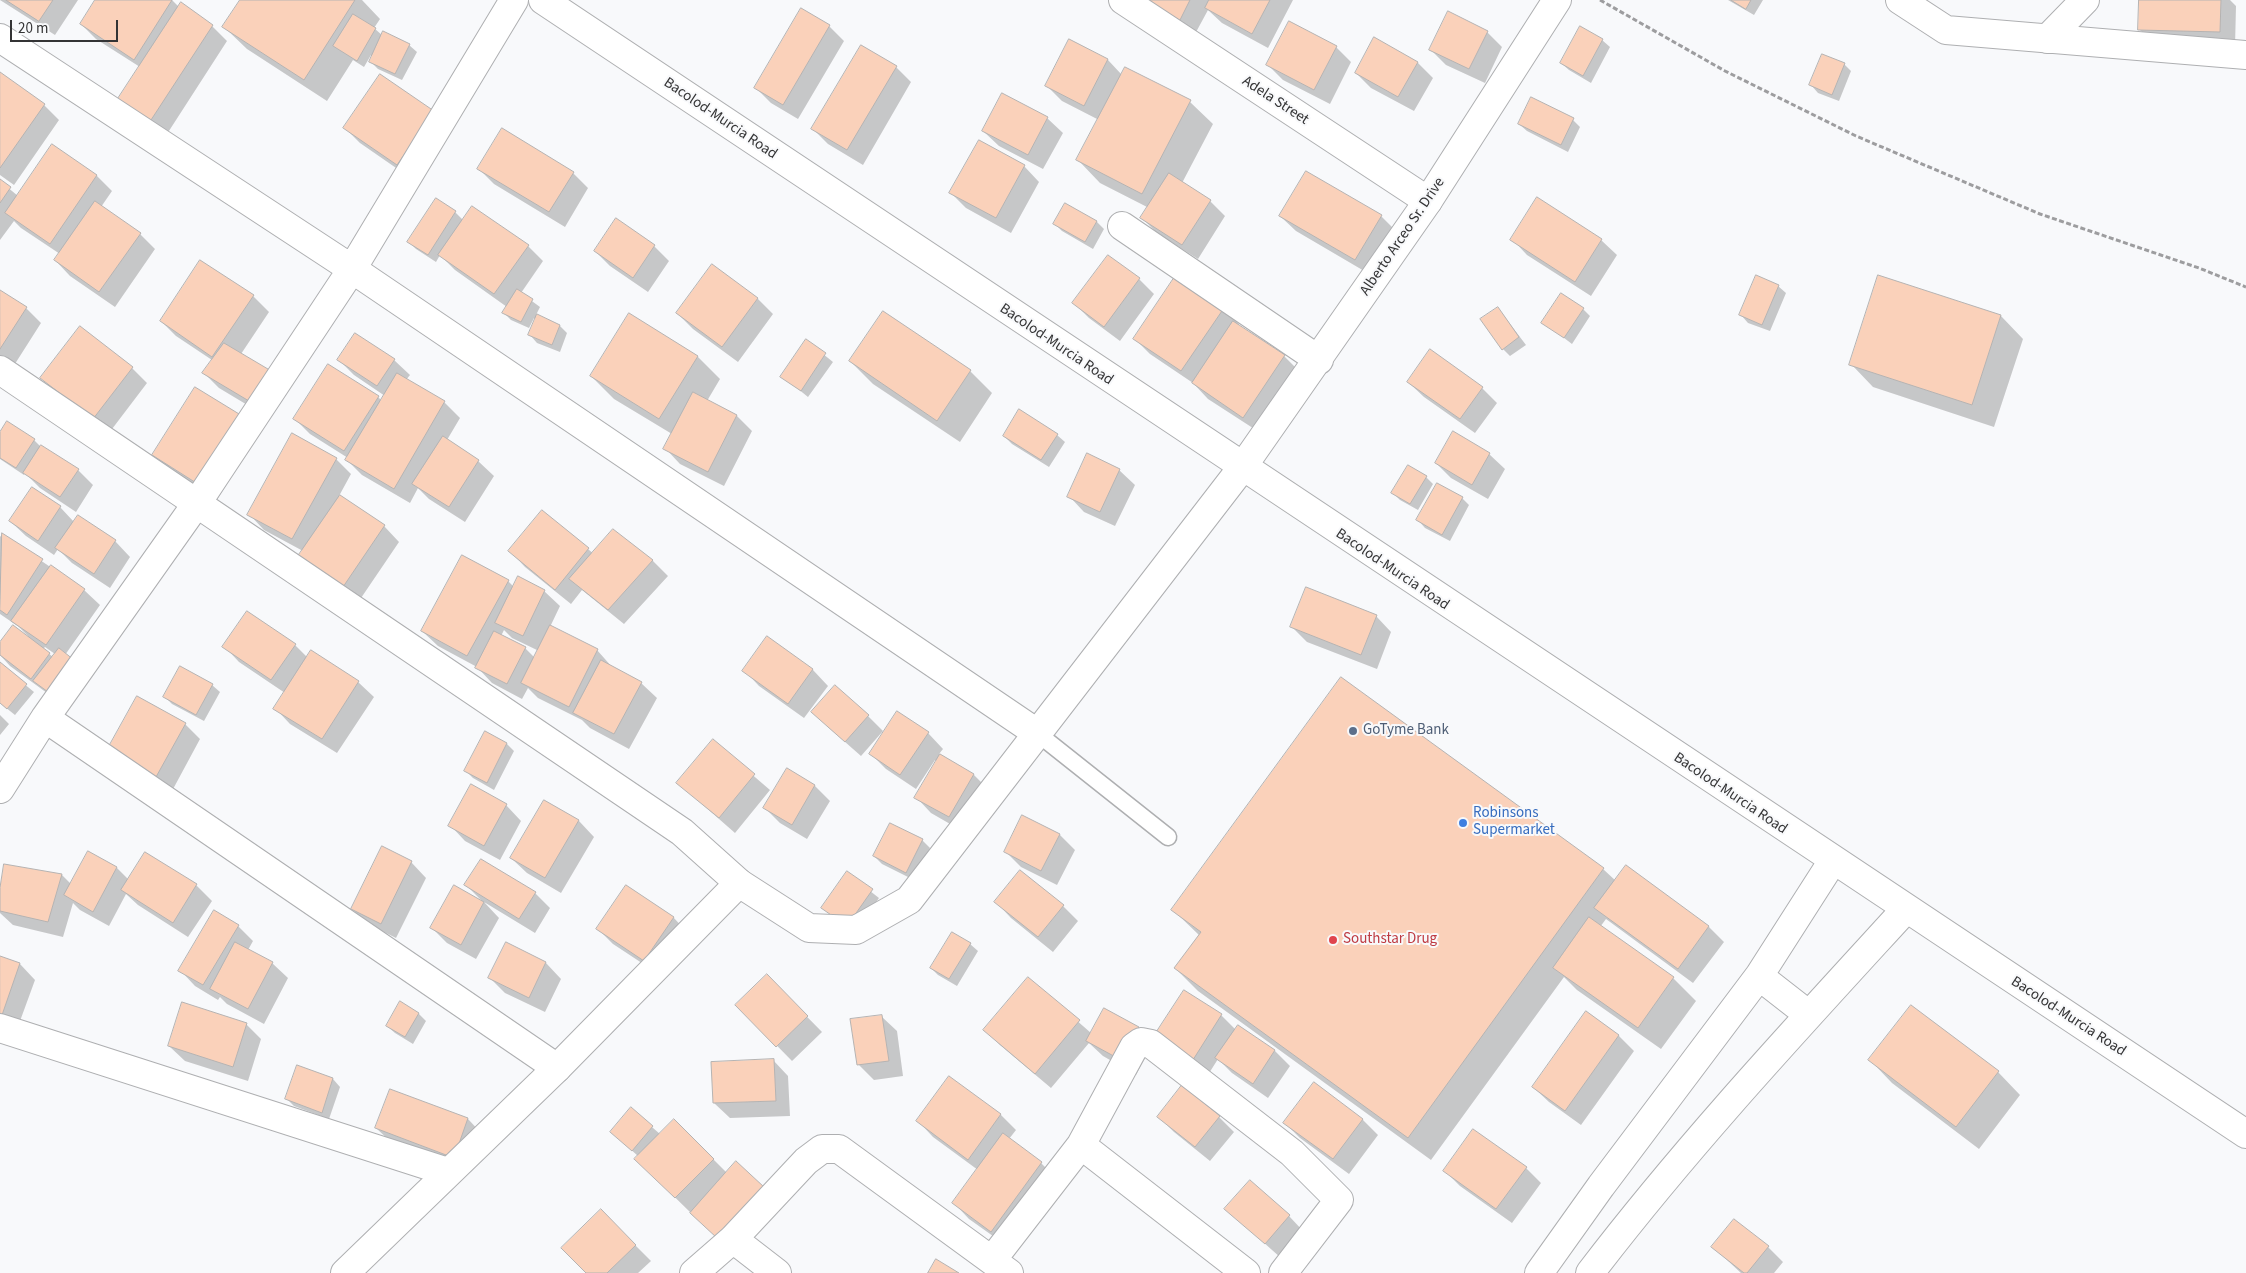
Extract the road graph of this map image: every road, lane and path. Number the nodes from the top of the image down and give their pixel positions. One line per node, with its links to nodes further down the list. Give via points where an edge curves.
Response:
1 (514, 0): 13 (street)
2 (542, 0): 17 (street, Bacolod-Murcia Road)
3 (1123, 0): 11 (street, Adela Street)
4 (1557, 0): 11 (street, Alberto Arceo Sr. Drive)
5 (1600, 0): 14 (path, via 1725,71 1856,136 2040,214)
6 (2085, 0): 9 (street)
7 (1900, 1): 9 (street, via 1946,30)
8 (0, 38): 13 (street)
9 (2047, 39): 10 (street)
10 (2246, 55)
11 (1428, 201): 15 (street, Alberto Arceo Sr. Drive)
12 (1122, 226): 15 (street)
13 (352, 269): 18 (street); 20 (street)
14 (2246, 287)
15 (1319, 360): 17 (street, Alberto Arceo Sr. Drive)
16 (0, 370): 18 (street, Alberto Arceo Sr. Drive)
17 (1242, 469): 20 (street, Alberto Arceo Sr. Drive); 23 (street, Bacolod-Murcia Road)
18 (196, 503): 19 (street); 24 (street, Alberto Arceo Sr. Drive, via 682,832)
19 (45, 718): 21 (street); 29 (street)
20 (1037, 733): 22 (lane); 24 (street, Alberto Arceo Sr. Drive, via 909,900 856,930 810,928)
21 (0, 789)
22 (1168, 838)
23 (1832, 862): 25 (street, Bacolod-Murcia Road); 26 (street)
24 (739, 883): 29 (street)
25 (1905, 910): 27 (street); 30 (street, Bacolod-Murcia Road)
26 (1760, 976): 27 (street); 33 (street)
27 (1808, 1015): 34 (street)
28 (0, 1028): 32 (street)
29 (557, 1068): 32 (street)
30 (2246, 1134)
31 (1081, 1144): 36 (street); 40 (street); 41 (street, via 1134,1047 1141,1042 1151,1044 1292,1153 1339,1200)
32 (448, 1172): 37 (street)
33 (1601, 1186): 34 (street); 42 (street)
34 (1634, 1216): 43 (street)
35 (733, 1239): 36 (street, via 806,1161 822,1149 839,1149); 38 (street); 39 (street)
36 (1000, 1266)
37 (345, 1273)
38 (694, 1273)
39 (777, 1273)
40 (1246, 1273)
41 (1283, 1273)
42 (1539, 1273)
43 (1590, 1273)

